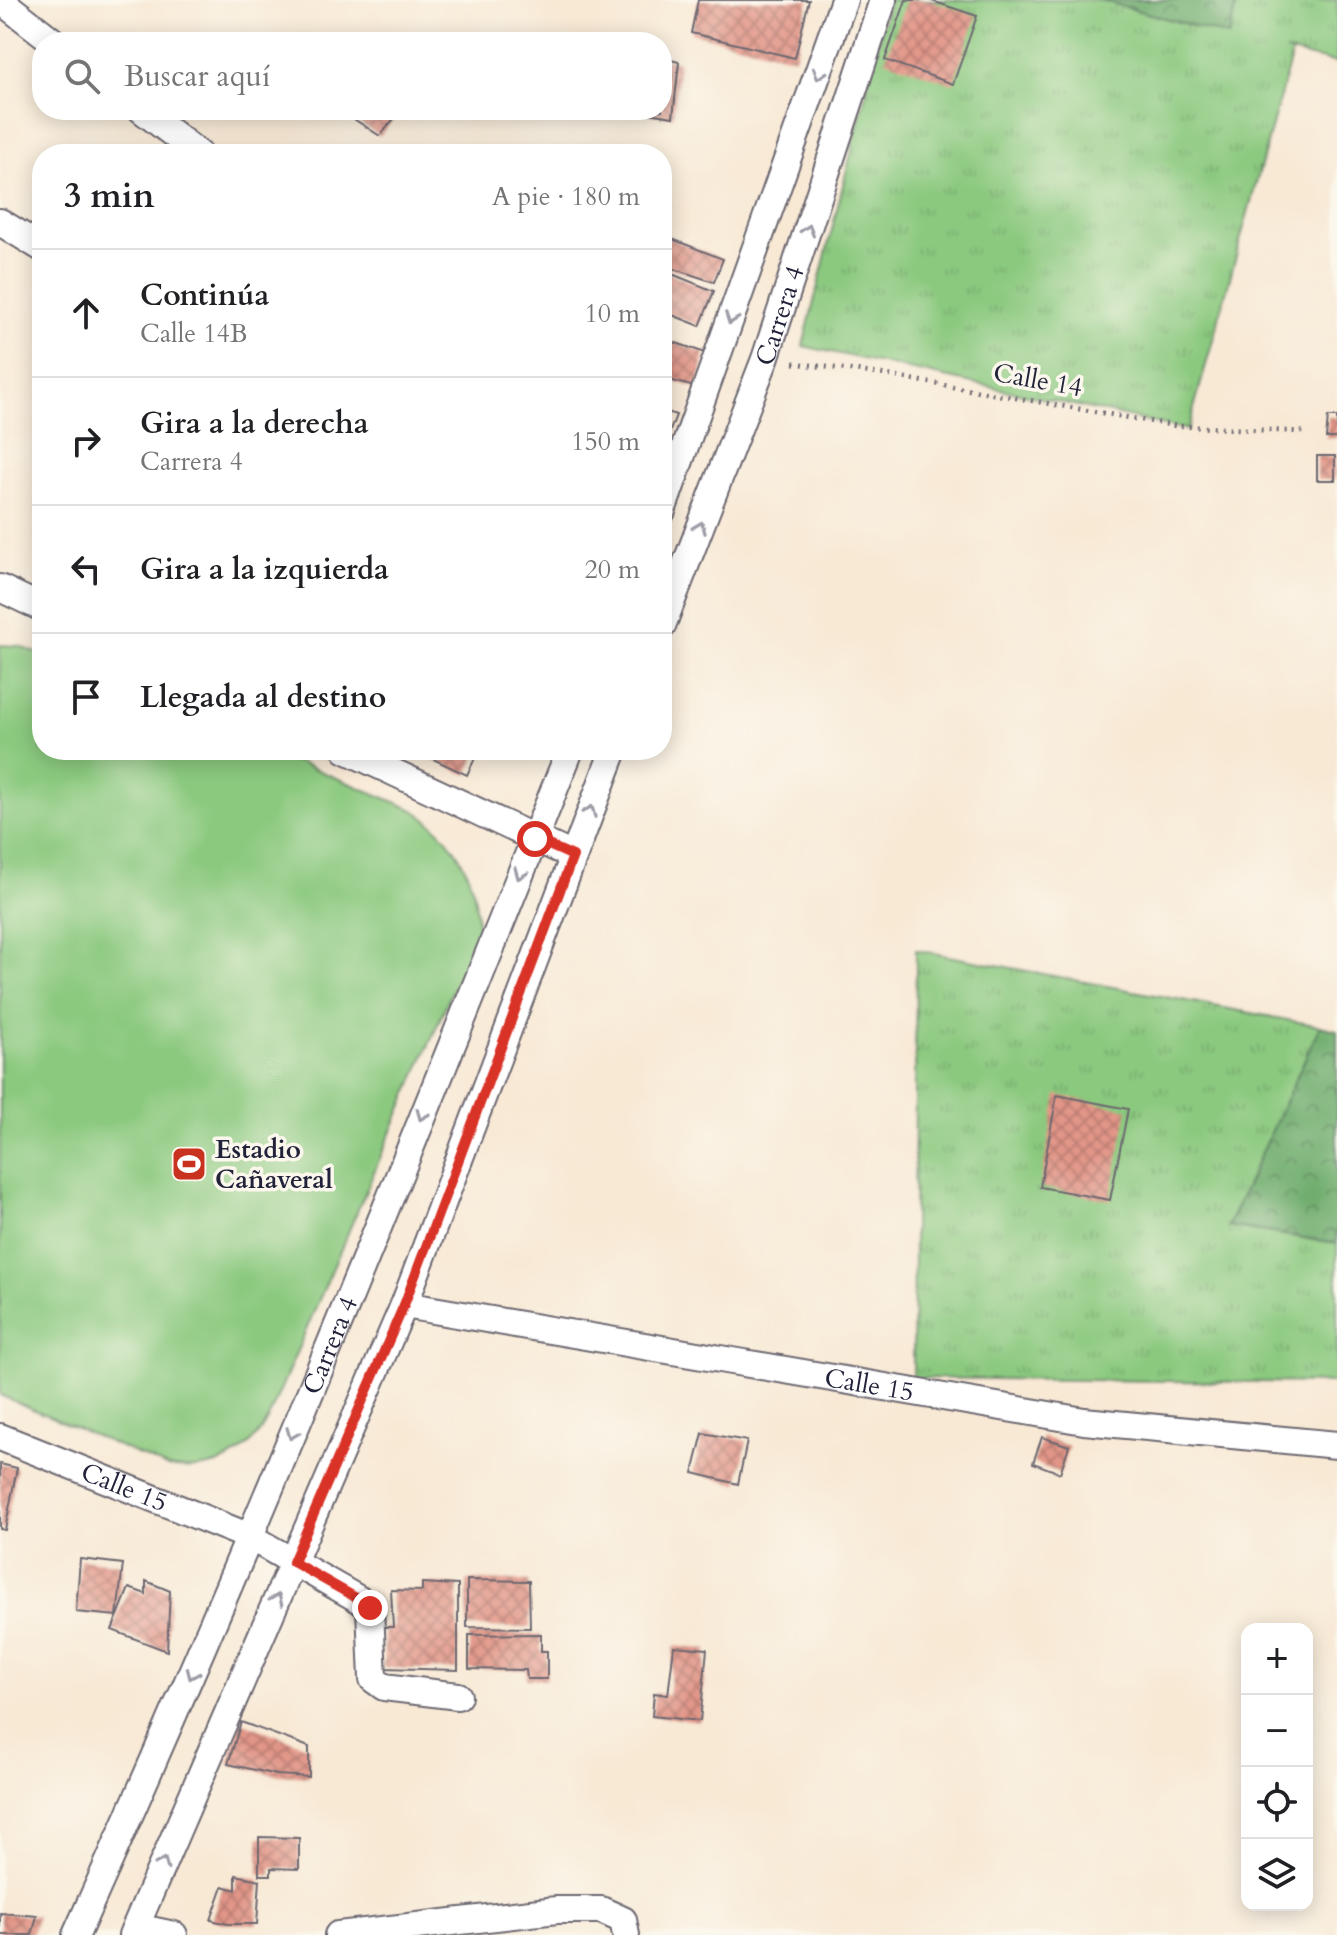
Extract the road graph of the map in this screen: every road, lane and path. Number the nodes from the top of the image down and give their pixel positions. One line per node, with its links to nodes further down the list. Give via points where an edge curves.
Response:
1 (0, 0): 4 (street)
2 (844, 0): 11 (street, Carrera 4, one-way to 11)
3 (883, 0): 9 (street, Carrera 4, one-way to 3)
4 (41, 32)
5 (155, 120): 6 (street)
6 (186, 144)
7 (0, 222): 8 (street)
8 (32, 242)
9 (765, 359): 10 (path, Calle 14, via 1176,426); 13 (street, Carrera 4, one-way to 9)
10 (1306, 432)
11 (672, 483)
12 (0, 588): 14 (street)
13 (672, 600)
14 (32, 603)
15 (367, 760): 18 (street)
16 (566, 760): 18 (street, Carrera 4)
17 (610, 760): 19 (street, Carrera 4, one-way to 17)
18 (535, 839): 19 (street); 23 (street, Carrera 4, one-way to 23)
19 (573, 856): 20 (street, Carrera 4)
20 (404, 1305): 22 (street, Calle 15, via 1084,1421); 24 (street, Carrera 4)
21 (0, 1437): 23 (street, Calle 15)
22 (1337, 1445)
23 (250, 1537): 24 (street, Calle 15); 28 (street, Carrera 4, one-way to 28)
24 (293, 1562): 25 (street, Calle 15, via 370,1608 373,1679 384,1687); 27 (street, Carrera 4, one-way to 24)
25 (458, 1696)
26 (625, 1928): 30 (street, via 601,1910 557,1910)
27 (134, 1931): 29 (street)
28 (76, 1935)
29 (174, 1935)
30 (338, 1935)

